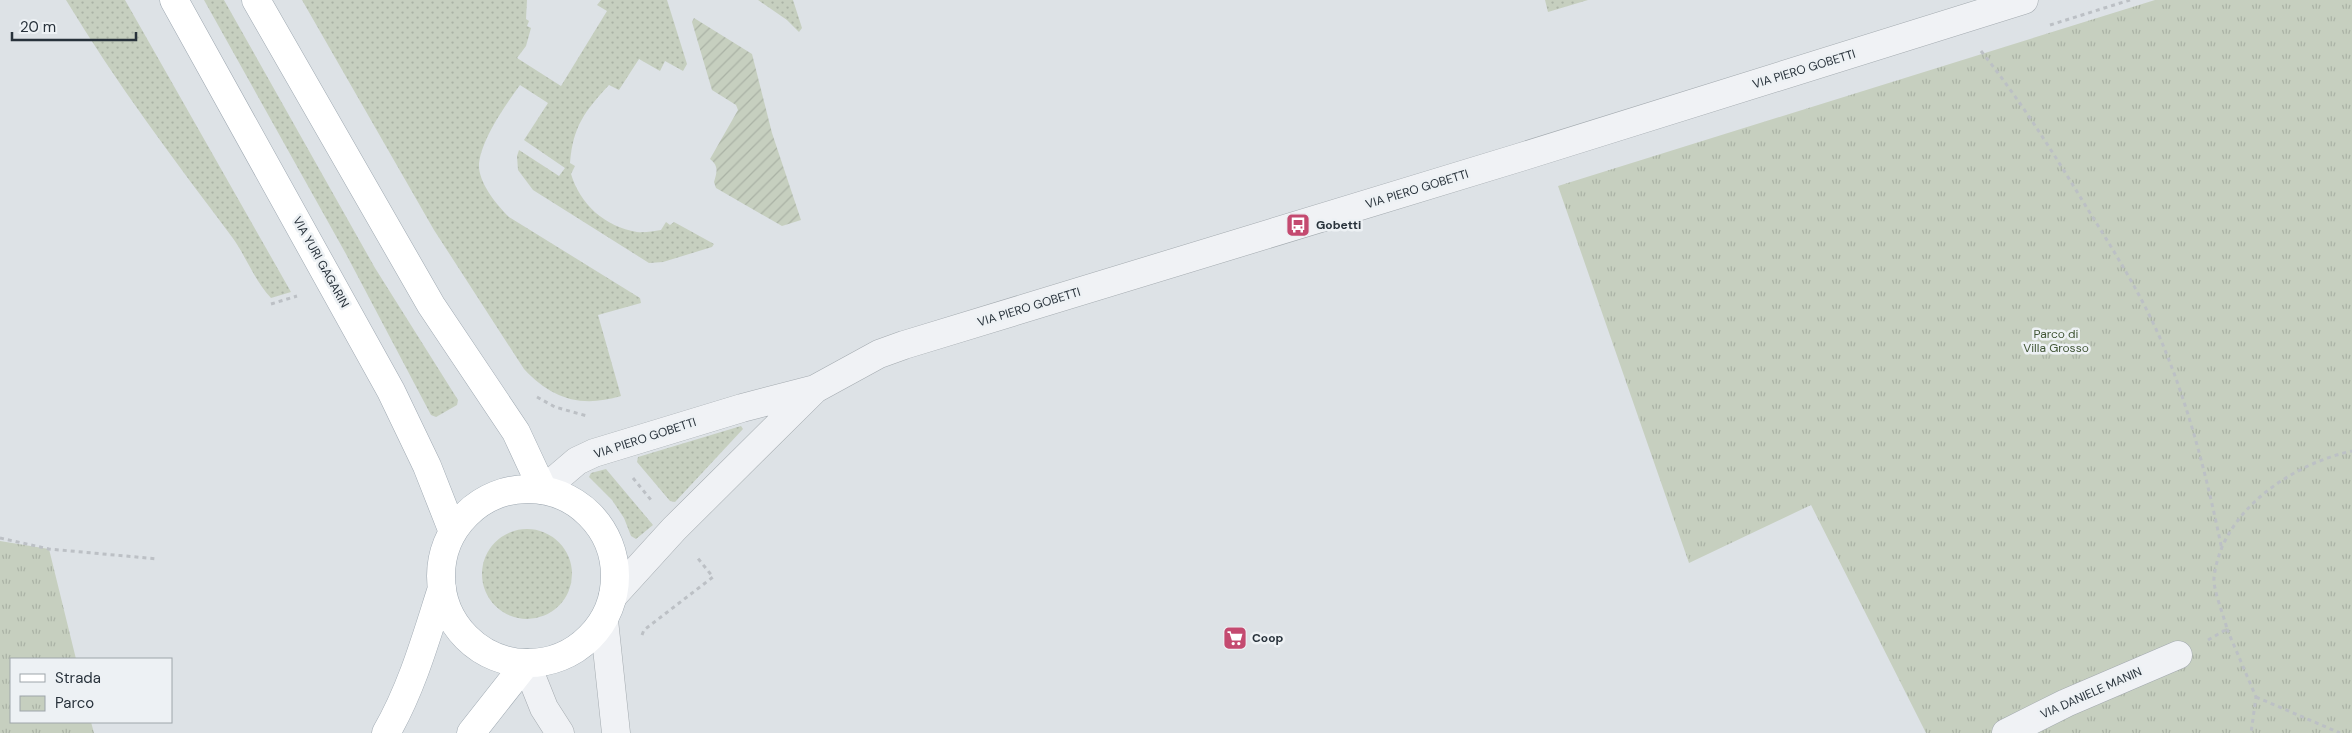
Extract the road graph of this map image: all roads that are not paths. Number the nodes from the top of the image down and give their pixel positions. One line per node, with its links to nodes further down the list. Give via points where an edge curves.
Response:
1 (174, 0): 7 (main road, VIA YURI GAGARIN, via 391,391 427,466)
2 (256, 0): 6 (main road, via 431,305 516,432)
3 (2024, 0): 4 (street, VIA PIERO GOBETTI)
4 (1956, 10): 5 (street, VIA PIERO GOBETTI, via 1521,157 904,345 879,354)
5 (815, 389): 6 (street, VIA PIERO GOBETTI, via 594,453 577,461); 9 (street, VIA PIERO GOBETTI, via 674,529)
6 (543, 490): 7 (main road, via 508,491 482,502); 9 (main road, via 568,498 590,514 606,537 615,569)
7 (453, 532): 8 (main road, via 441,570)
8 (442, 588): 11 (main road, via 450,612 464,633 483,650 506,660); 12 (main road, via 409,687)
9 (608, 608): 11 (main road, via 595,632 571,652 542,662); 15 (street)
10 (2178, 655): 16 (street, VIA DANIELE MANIN, via 2066,703)
11 (526, 663): 13 (main road); 14 (street, via 536,692)
12 (386, 733)
13 (471, 733)
14 (560, 733)
15 (616, 733)
16 (2006, 733)

